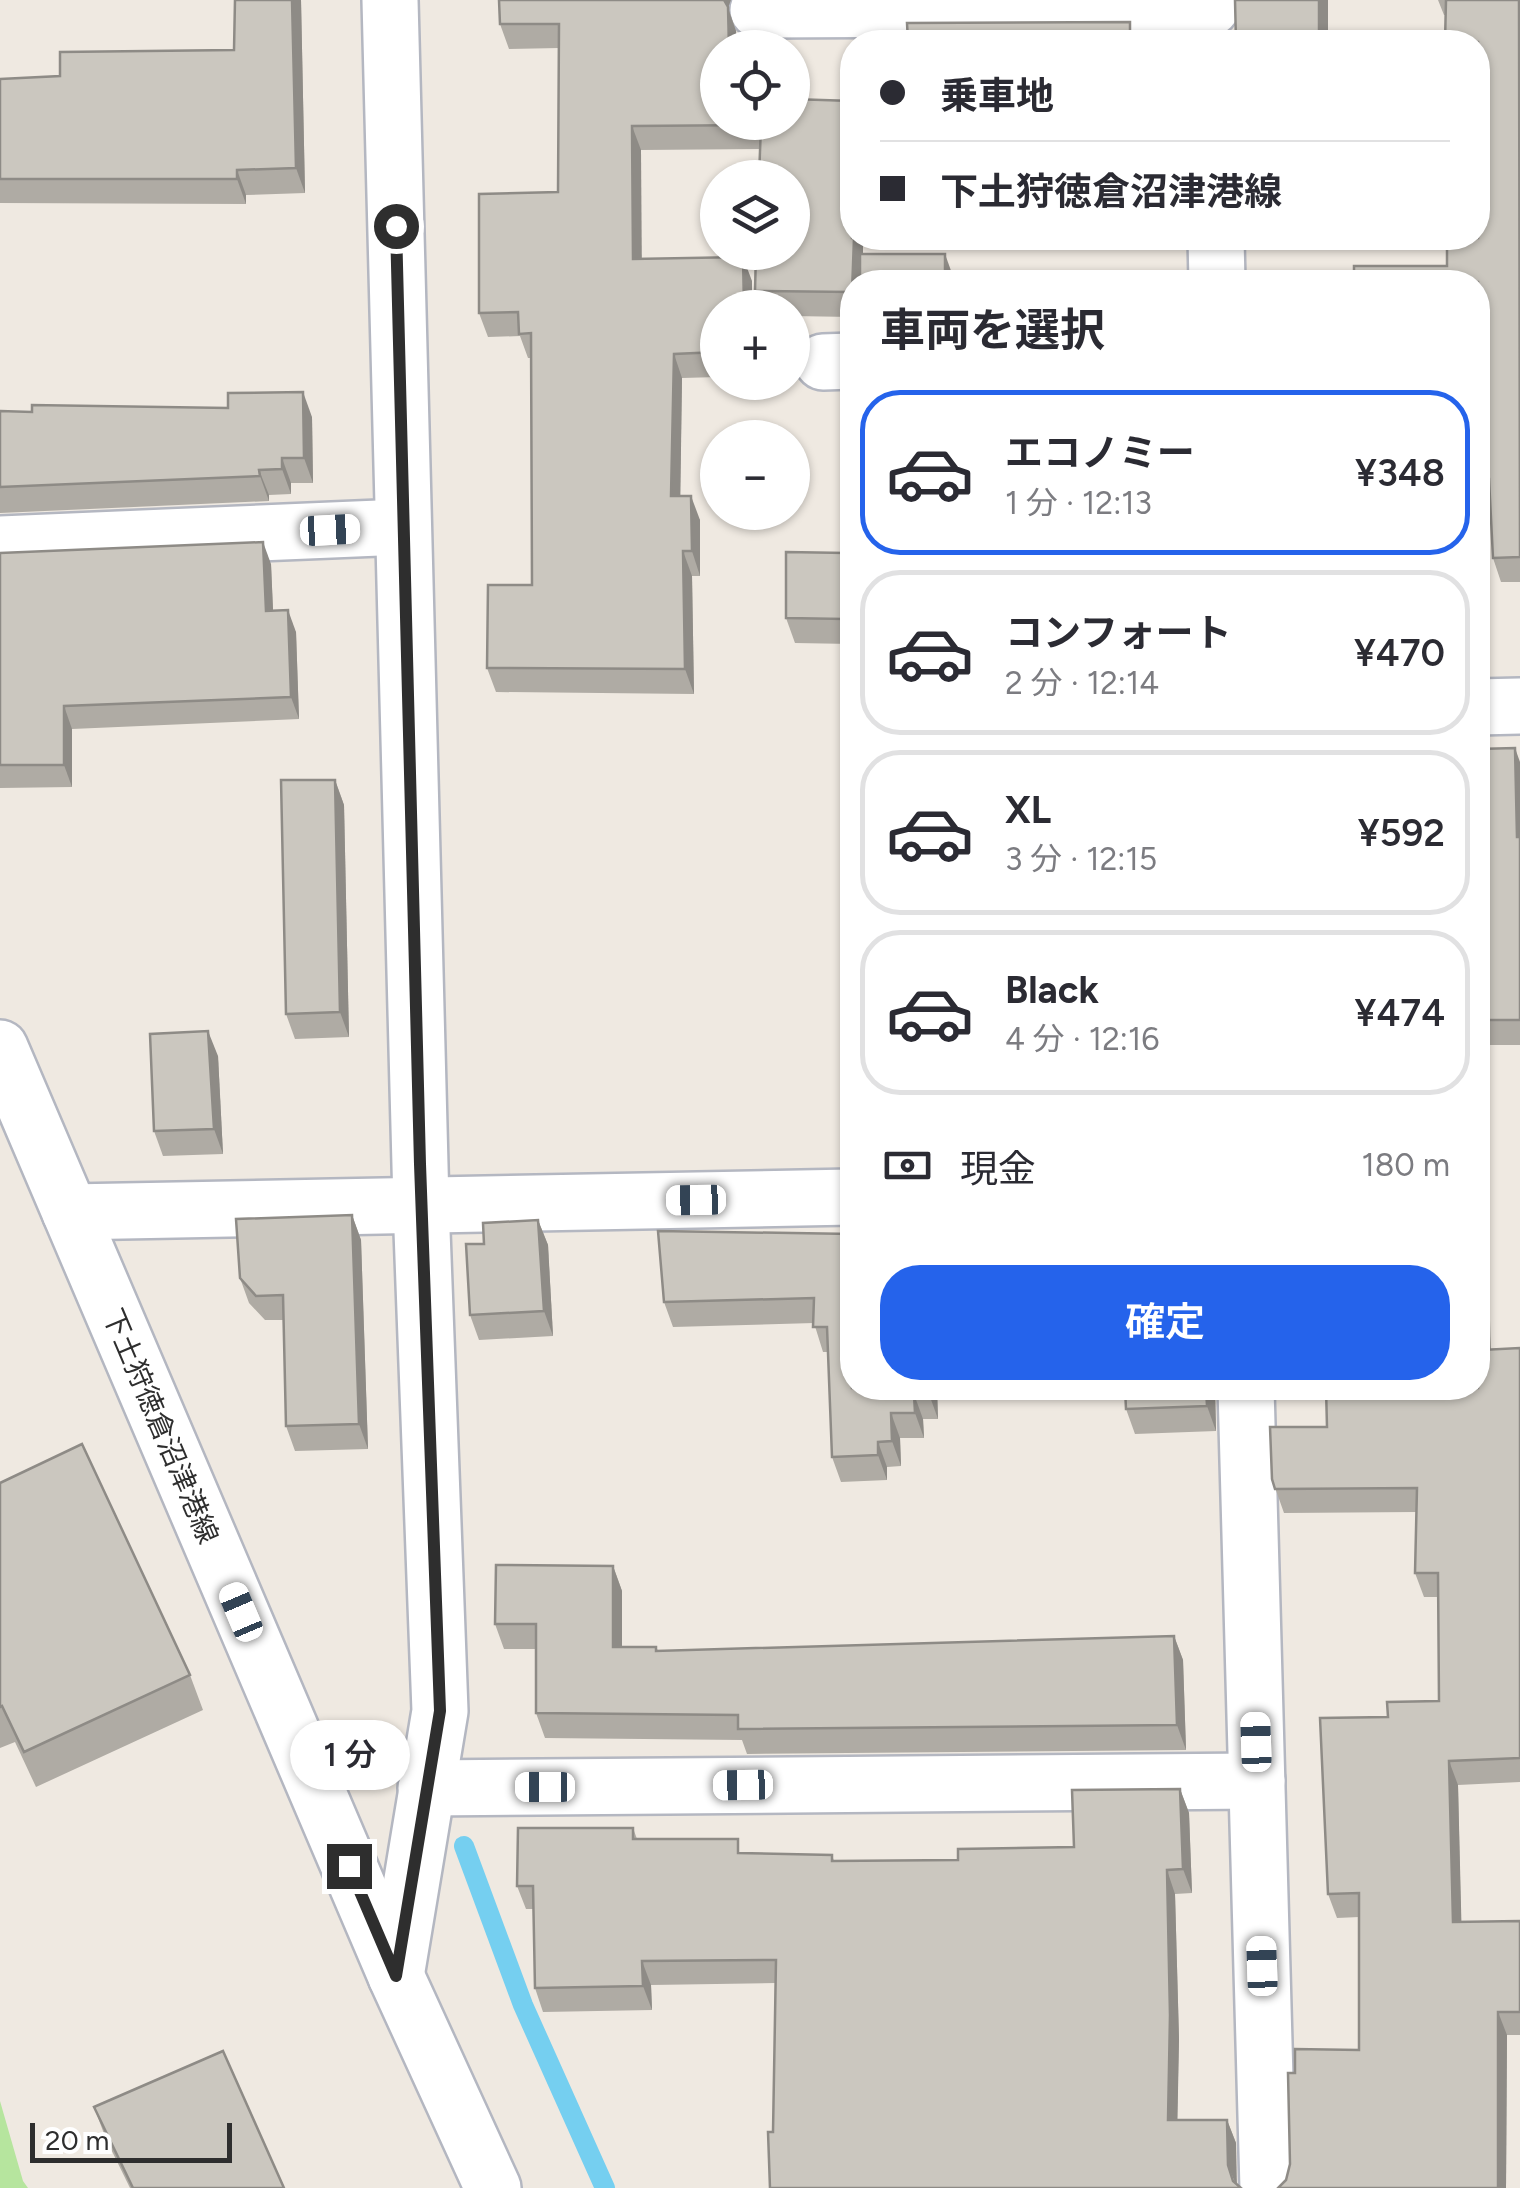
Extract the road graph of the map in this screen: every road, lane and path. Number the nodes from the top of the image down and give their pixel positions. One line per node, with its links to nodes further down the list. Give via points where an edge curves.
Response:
1 (390, 0): 4 (street)
2 (758, 10): 3 (street)
3 (1211, 17)
4 (403, 527): 5 (street); 10 (street)
5 (0, 544)
6 (1520, 706): 7 (street)
7 (1490, 707)
8 (0, 1048): 11 (street, 下土狩徳倉沼津港線)
9 (840, 1197): 10 (street)
10 (421, 1204): 11 (street); 14 (street, via 440,1711)
11 (70, 1212): 15 (street, 下土狩徳倉沼津港線)
12 (1246, 1400): 13 (street)
13 (1257, 1781): 14 (street); 17 (street)
14 (426, 1788): 15 (street)
15 (396, 1976): 16 (street, 下土狩徳倉沼津港線)
16 (493, 2188)
17 (1268, 2188)

